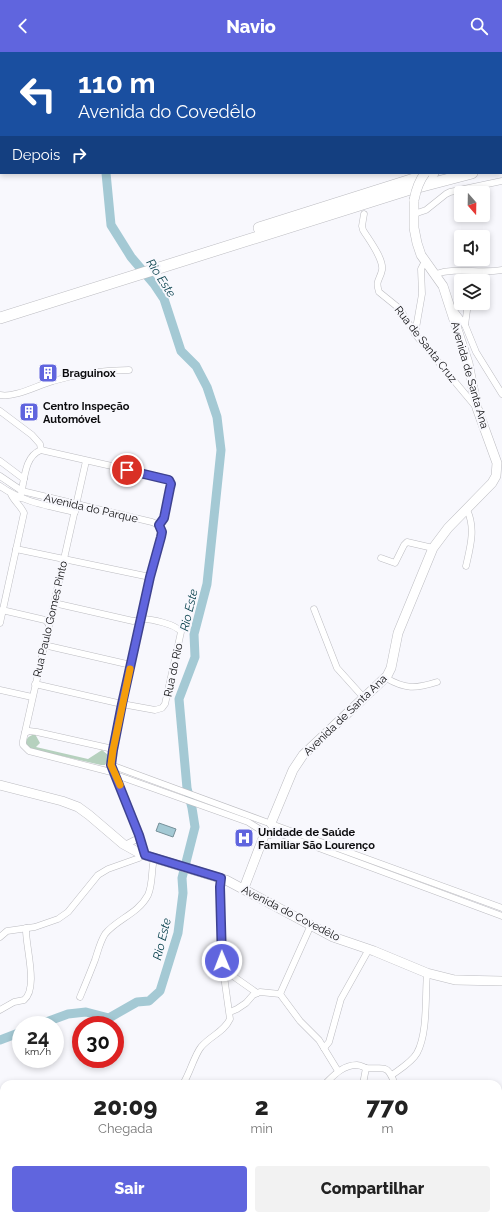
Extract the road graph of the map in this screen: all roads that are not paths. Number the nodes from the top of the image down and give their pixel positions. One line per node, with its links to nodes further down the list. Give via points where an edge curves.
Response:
1 (424, 174): 6 (street, Avenida de Santa Ana, bridge, via 416,191)
2 (430, 174): 7 (highway)
3 (468, 174): 7 (highway)
4 (502, 181): 6 (street, via 450,192 426,210)
5 (364, 214): 17 (street, Rua de Santa Cruz, via 363,230 382,264 377,281 378,290 400,308)
6 (414, 214): 8 (street, Avenida de Santa Ana, via 417,243)
7 (173, 259): 11 (highway)
8 (425, 261): 10 (street, Avenida de Santa Ana); 17 (street, via 421,269 422,294)
9 (502, 270): 10 (street, via 481,273 455,270)
10 (436, 274): 12 (street, Avenida de Santa Ana, via 444,286)
11 (64, 294): 14 (highway); 15 (highway)
12 (449, 304): 16 (street); 21 (street, Avenida de Santa Ana, via 468,363)
13 (467, 310): 16 (street)
14 (0, 312)
15 (0, 318)
16 (465, 325): 19 (street, via 476,352)
17 (415, 334): 21 (street, Rua de Santa Cruz)
18 (129, 370): 20 (street, via 92,373 54,381 11,396)
19 (502, 394)
20 (0, 395)
21 (477, 408): 26 (street, Avenida de Santa Ana)
22 (0, 411): 23 (street, via 32,435 40,444)
23 (41, 450): 25 (street); 28 (street, via 31,457)
24 (0, 461): 28 (street)
25 (86, 461): 32 (street, Rua Paulo Gomes Pinto); 35 (street, via 169,480 171,484 164,518)
26 (500, 471): 33 (street, Avenida de Santa Ana)
27 (0, 476): 31 (street, Avenida do Parque)
28 (24, 479): 31 (street)
29 (0, 486): 30 (street, Avenida do Parque)
30 (11, 494): 31 (street, Avenida do Parque); 37 (street, via 24,513)
31 (21, 495): 32 (street, Avenida do Parque); 34 (street, Avenida do Parque)
32 (76, 505): 34 (street, Rua Paulo Gomes Pinto); 35 (street, Avenida do Parque)
33 (467, 510): 36 (street, Avenida de Santa Ana, via 448,528); 40 (street, via 472,534)
34 (75, 512): 38 (street, Rua Paulo Gomes Pinto)
35 (159, 525): 41 (street, via 162,532)
36 (433, 548): 39 (street, via 407,542 395,563); 50 (street, Avenida de Santa Ana, via 398,633 391,668)
37 (16, 549): 38 (street); 44 (street)
38 (65, 558): 41 (street); 42 (street, Rua Paulo Gomes Pinto)
39 (381, 558)
40 (466, 566)
41 (150, 577): 45 (street)
42 (54, 603): 45 (street, via 133,621); 47 (street, Rua Paulo Gomes Pinto)
43 (314, 609): 55 (street, via 337,668)
44 (2, 610): 46 (street); 47 (street, via 45,620)
45 (141, 619): 49 (street); 56 (street, Rua do Rio, via 172,625 180,632 165,704 155,710)
46 (0, 623)
47 (49, 624): 48 (street, Rua Paulo Gomes Pinto)
48 (44, 645): 49 (street); 52 (street, Rua Paulo Gomes Pinto)
49 (131, 665): 56 (street)
50 (386, 678): 51 (street, via 398,685 412,687); 55 (street, Avenida de Santa Ana)
51 (437, 682)
52 (35, 684): 54 (street, Rua Paulo Gomes Pinto); 56 (street)
53 (0, 690): 54 (street)
54 (32, 697): 57 (street, Rua Paulo Gomes Pinto)
55 (364, 698): 62 (street, Avenida de Santa Ana, via 300,759)
56 (122, 704): 58 (street)
57 (25, 734): 58 (street, via 29,731 37,732); 60 (street, via 23,745 29,751)
58 (113, 750): 59 (street)
59 (111, 765): 60 (street); 62 (street, via 198,797)
60 (116, 774): 62 (street); 63 (street)
61 (0, 785): 64 (street, Avenida do Covedêlo, via 78,807)
62 (269, 828): 67 (street, Avenida de Santa Ana); 68 (street); 69 (street)
63 (139, 835): 64 (street, via 137,839); 65 (street)
64 (125, 845): 65 (street, Avenida do Covedêlo)
65 (146, 856): 66 (street, Avenida do Covedêlo); 71 (street, via 98,875 68,912 58,919); 79 (street, via 152,867 148,896 133,913 106,933)
66 (221, 878): 67 (street, Avenida do Covedêlo); 74 (street)
67 (244, 888): 70 (street, Avenida do Covedêlo)
68 (502, 908)
69 (502, 916)
70 (311, 925): 73 (street, Avenida do Covedêlo, via 334,937); 78 (street)
71 (26, 928): 72 (street, via 7,931); 80 (street, via 31,988 27,998)
72 (0, 937)
73 (369, 949): 75 (street, Avenida do Covedêlo); 82 (street, via 341,999 329,1042)
74 (222, 969): 77 (street); 81 (street)
75 (427, 973): 76 (street, Avenida do Covedêlo, via 455,980); 85 (street, via 422,1040 417,1054)
76 (502, 981)
77 (257, 993): 78 (street); 81 (street)
78 (280, 994): 82 (street)
79 (80, 997)
80 (0, 1010)
81 (230, 1012): 86 (street, via 227,1025 205,1042)
82 (324, 1048): 84 (street)
83 (366, 1068): 84 (street, via 359,1065); 85 (street, via 381,1067); 88 (street)
84 (338, 1071): 87 (street)
85 (392, 1075): 89 (street)
86 (185, 1080)
87 (329, 1080)
88 (364, 1080)
89 (394, 1080)

